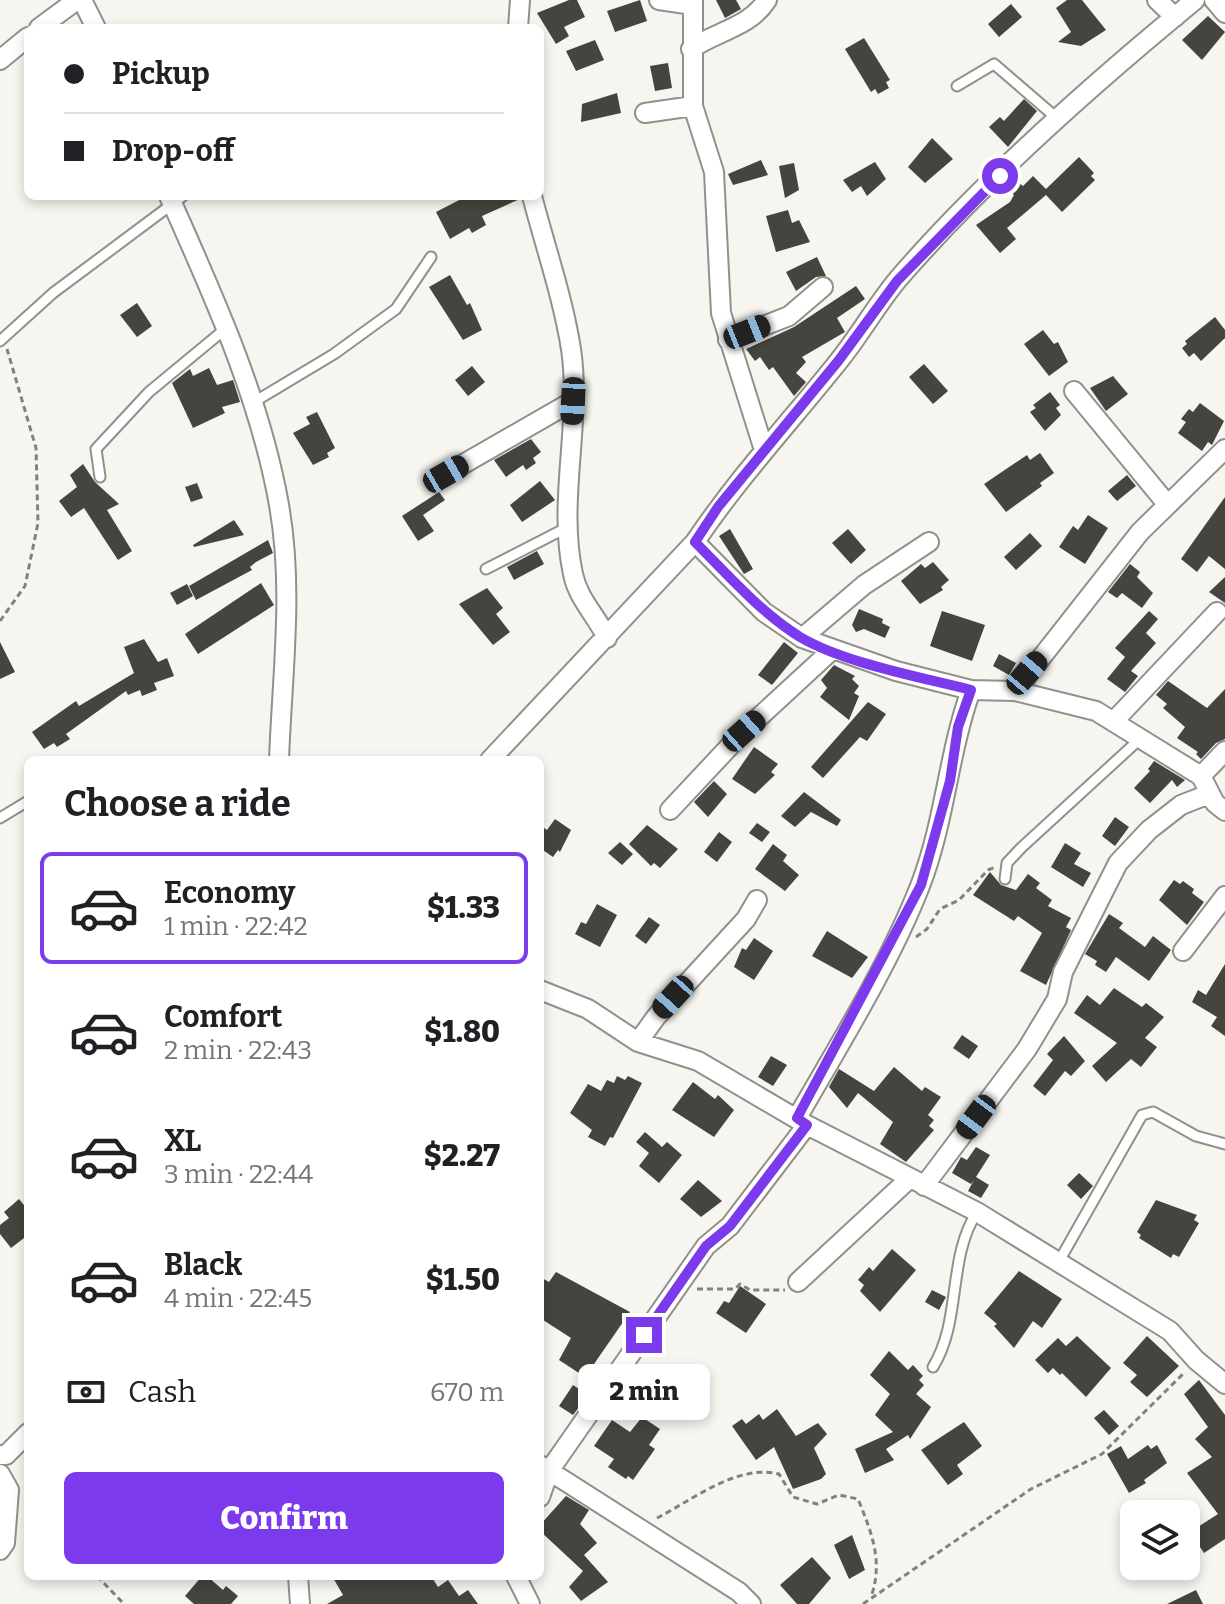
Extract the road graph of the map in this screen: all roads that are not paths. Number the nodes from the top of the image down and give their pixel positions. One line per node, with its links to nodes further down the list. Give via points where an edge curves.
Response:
1 (80, 0): 11 (street); 12 (street)
2 (520, 0): 13 (street)
3 (659, 0): 8 (street)
4 (767, 0): 15 (street, via 734,30)
5 (1157, 0): 10 (street)
6 (1195, 0): 10 (street)
7 (1214, 0): 9 (street)
8 (693, 3): 15 (street)
9 (1225, 13)
10 (1175, 17): 20 (street)
11 (45, 24)
12 (94, 24)
13 (518, 24)
14 (24, 40): 16 (street)
15 (691, 49): 18 (street)
16 (0, 60)
17 (957, 86): 20 (lane, via 994,64)
18 (693, 106): 19 (street); 28 (street, via 714,172 721,313)
19 (645, 113)
20 (1059, 120): 33 (street, via 905,271)
21 (174, 200): 27 (lane, via 53,293)
22 (175, 200): 26 (street)
23 (533, 200): 30 (street, via 571,350)
24 (431, 257): 31 (lane, via 396,309)
25 (823, 287): 28 (street, via 789,316)
26 (224, 330): 31 (street); 35 (lane, via 149,392 96,449)
27 (2, 340)
28 (728, 340): 33 (street)
29 (1074, 391): 36 (street)
30 (573, 401): 34 (street); 37 (street)
31 (254, 402): 50 (street, via 280,507 286,575)
32 (1225, 449): 36 (street)
33 (764, 450): 38 (street)
34 (446, 474)
35 (100, 477)
36 (1167, 504): 46 (street)
37 (568, 527): 40 (lane); 42 (street, via 578,588)
38 (695, 542): 42 (street); 43 (street, via 764,612)
39 (929, 542): 43 (street, via 864,585)
40 (486, 569)
41 (1217, 612): 47 (street)
42 (607, 638): 51 (street)
43 (802, 638): 44 (street)
44 (832, 650): 45 (street); 55 (street, via 744,731)
45 (971, 690): 46 (street); 64 (street, via 921,885)
46 (1015, 691): 47 (street, via 1096,711)
47 (1114, 721): 48 (street)
48 (1141, 738): 52 (street); 58 (lane, via 1007,863)
49 (1225, 751): 52 (street)
50 (279, 756)
51 (494, 756)
52 (1201, 776): 53 (street)
53 (1209, 794): 56 (street); 66 (street, via 1181,805 1118,863 1063,972 1057,999 1027,1049)
54 (24, 803): 57 (lane)
55 (670, 810)
56 (1225, 811)
57 (0, 818)
58 (1005, 879)
59 (1225, 896): 61 (street)
60 (757, 900): 63 (street)
61 (1183, 951)
62 (544, 992): 63 (street, via 588,1009)
63 (638, 1042): 64 (street, via 698,1061)
64 (802, 1122): 66 (street); 74 (street, via 730,1226 706,1246)
65 (1225, 1144): 68 (lane, via 1196,1136 1153,1112 1142,1115)
66 (917, 1183): 67 (street); 69 (street)
67 (977, 1212): 68 (street); 70 (lane, via 964,1232 946,1347)
68 (1058, 1263): 71 (street, via 1170,1331)
69 (798, 1282)
70 (933, 1367)
71 (1225, 1384)
72 (24, 1437): 73 (street)
73 (0, 1455)
74 (544, 1468): 81 (street)
75 (0, 1474): 76 (street, via 9,1490)
76 (0, 1550)
77 (298, 1580): 79 (street)
78 (518, 1580): 80 (street)
79 (300, 1604)
80 (530, 1604)
81 (751, 1604)

